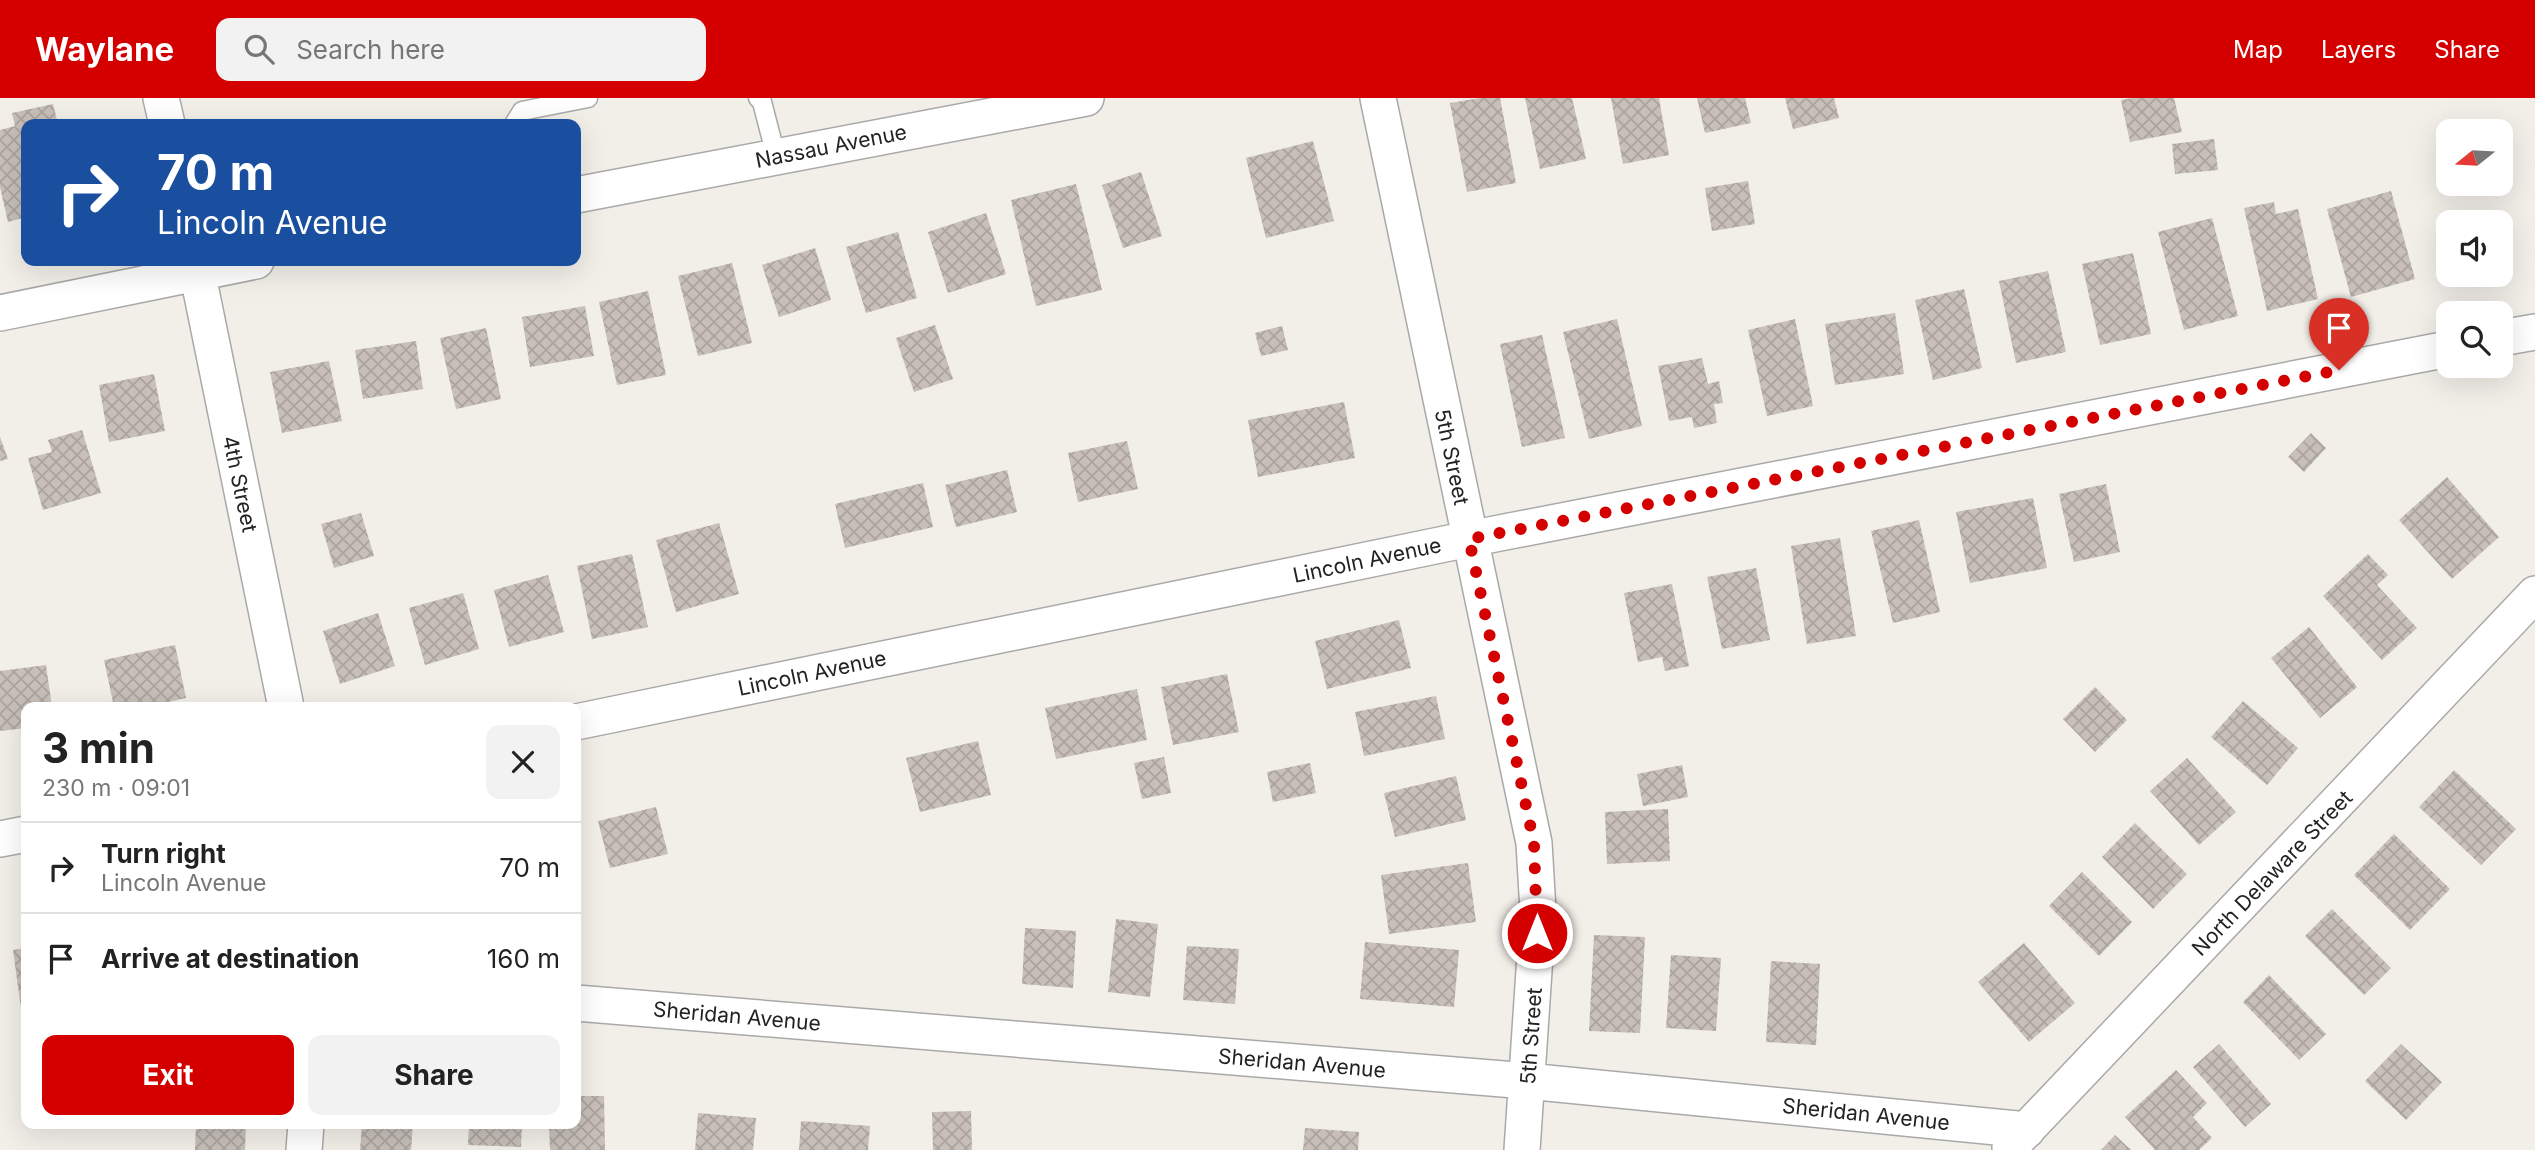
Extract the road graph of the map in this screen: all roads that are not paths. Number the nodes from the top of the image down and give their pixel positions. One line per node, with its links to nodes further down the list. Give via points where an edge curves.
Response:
1 (161, 98): 6 (street)
2 (588, 98): 7 (lane, via 522,111)
3 (758, 98): 8 (lane)
4 (1086, 98): 8 (street, Nassau Avenue)
5 (1378, 98): 15 (street, 5th Street)
6 (166, 119)
7 (517, 119)
8 (776, 156): 9 (street, Nassau Avenue)
9 (581, 194)
10 (196, 267): 11 (street); 17 (street, 4th Street)
11 (0, 313)
12 (2535, 332): 13 (street)
13 (2513, 336)
14 (2436, 351): 15 (street, Lincoln Avenue)
15 (1469, 539): 18 (street, Lincoln Avenue); 22 (street, 5th Street, via 1534,843 1538,911)
16 (2535, 594): 24 (street, North Delaware Street)
17 (285, 702)
18 (581, 721)
19 (21, 835): 20 (street)
20 (0, 839)
21 (581, 1003): 22 (street, Sheridan Avenue)
22 (1527, 1081): 24 (street, Sheridan Avenue); 26 (street, 5th Street)
23 (306, 1129): 25 (street)
24 (2018, 1140)
25 (304, 1150)
26 (1522, 1150)

